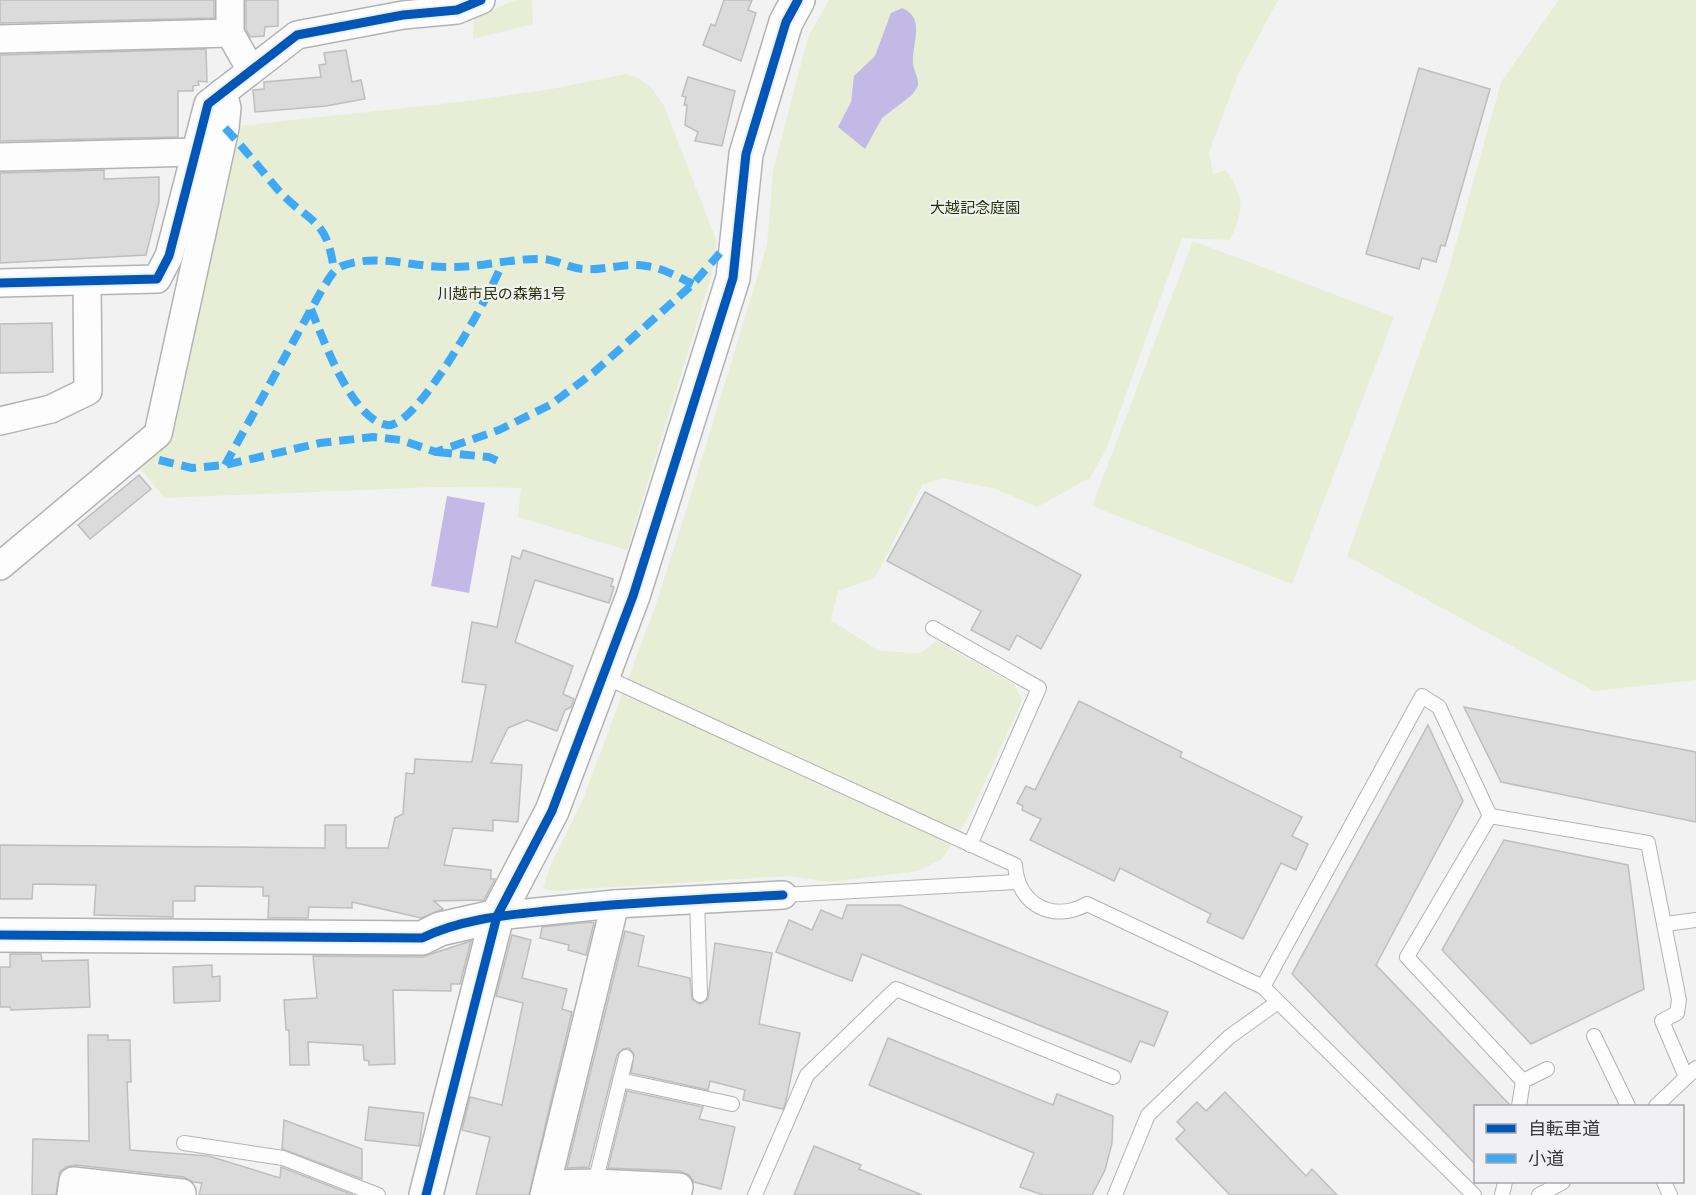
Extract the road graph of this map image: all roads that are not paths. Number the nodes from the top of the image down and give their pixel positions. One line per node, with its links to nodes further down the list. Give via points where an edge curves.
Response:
1 (230, 0): 4 (street)
2 (481, 0): 6 (street, via 457,10 392,16 297,35)
3 (798, 0): 15 (street, via 786,22 746,154 733,278 633,596)
4 (230, 33): 5 (street); 6 (street)
5 (0, 39)
6 (251, 70): 7 (street)
7 (223, 92): 8 (street, via 208,104); 13 (street, via 227,108 225,128 158,434)
8 (196, 152): 9 (street); 10 (street, via 169,256 157,279)
9 (0, 157)
10 (87, 281): 11 (street); 12 (street, via 88,391 51,408)
11 (0, 283)
12 (0, 421)
13 (0, 566)
14 (933, 628): 17 (lane, via 1039,688)
15 (603, 676): 17 (lane); 22 (street, via 552,811)
16 (1490, 816): 24 (lane, via 1648,843); 26 (lane, via 1439,707 1422,696); 35 (lane, via 1407,957)
17 (969, 845): 18 (lane, via 1016,865)
18 (1016, 882): 19 (lane); 26 (lane, via 1028,900 1043,908 1072,912 1087,904)
19 (783, 895): 20 (street)
20 (697, 899): 21 (street); 27 (lane)
21 (615, 904): 22 (street); 43 (street)
22 (497, 916): 25 (street, via 440,929 422,938); 47 (street)
23 (1696, 920): 24 (lane)
24 (1666, 924): 32 (lane, via 1679,1000 1677,1013 1662,1021)
25 (0, 935)
26 (1263, 987): 28 (lane)
27 (700, 995)
28 (1278, 1002): 50 (lane, via 1229,1037 1148,1115); 51 (lane)
29 (1594, 1036): 38 (lane)
30 (626, 1057): 34 (lane)
31 (1547, 1069): 35 (lane)
32 (1691, 1072): 39 (lane)
33 (1113, 1077): 49 (lane, via 896,989 807,1075)
34 (620, 1080): 36 (lane); 41 (lane)
35 (1523, 1081): 37 (lane)
36 (732, 1104)
37 (1519, 1105)
38 (1627, 1105)
39 (1658, 1105)
40 (184, 1143): 46 (lane, via 283,1158)
41 (595, 1183): 43 (street); 48 (street, via 679,1187)
42 (1561, 1183): 52 (lane)
43 (545, 1189)
44 (71, 1195): 45 (street, via 73,1181)
45 (182, 1195)
46 (378, 1195)
47 (426, 1195)
48 (677, 1195)
49 (755, 1195)
50 (1115, 1195)
51 (1474, 1195)
52 (1539, 1195)

